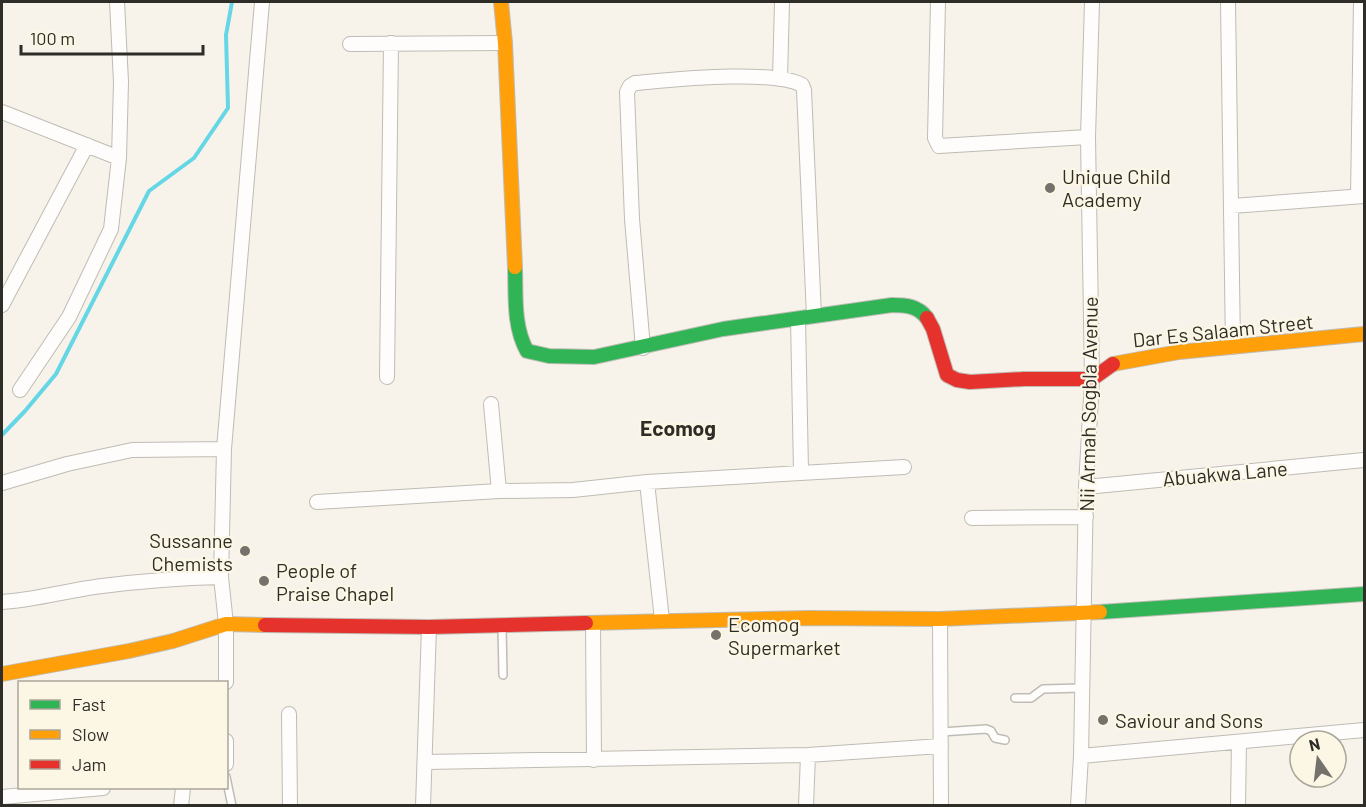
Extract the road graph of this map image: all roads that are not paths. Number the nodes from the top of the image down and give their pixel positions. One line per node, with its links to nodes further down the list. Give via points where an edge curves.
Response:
1 (117, 2): 16 (street)
2 (262, 2): 29 (street)
3 (501, 2): 10 (street)
4 (782, 2): 12 (street)
5 (938, 2): 14 (street, via 939,146)
6 (1092, 2): 14 (street, Nii Armah Sogbla Avenue)
7 (1228, 2): 18 (street)
8 (1361, 2): 17 (street)
9 (391, 43): 10 (street); 11 (street); 25 (street)
10 (505, 43): 24 (street, via 521,340 527,351 552,356 616,354)
11 (350, 44)
12 (780, 79): 20 (street, via 802,85 804,90); 24 (street, via 688,78 630,86 627,92 632,219)
13 (2, 112): 15 (street)
14 (1088, 137): 26 (street, Nii Armah Sogbla Avenue)
15 (87, 145): 16 (street); 19 (street)
16 (119, 158): 27 (street, via 111,229 69,317)
17 (1361, 196): 18 (street)
18 (1232, 206): 23 (street)
19 (2, 305)
20 (814, 316): 21 (street); 26 (street, via 911,306 928,319 943,367 947,375 957,380)
21 (798, 319): 24 (street, via 705,332); 32 (street)
22 (1365, 334): 23 (street, Dar Es Salaam Street)
23 (1233, 347): 26 (street, Dar Es Salaam Street, via 1115,363)
24 (643, 348)
25 (387, 377)
26 (1092, 379): 35 (street, Nii Armah Sogbla Avenue)
27 (20, 390)
28 (491, 404): 36 (street)
29 (224, 449): 34 (street, via 132,450); 40 (street)
30 (1365, 460): 35 (street, Abuakwa Lane)
31 (904, 467): 32 (street)
32 (801, 471): 33 (street)
33 (647, 482): 36 (street, via 573,490); 45 (street)
34 (2, 483)
35 (1086, 487): 38 (street, Nii Armah Sogbla Avenue)
36 (499, 491): 37 (street)
37 (317, 502)
38 (1086, 517): 39 (street); 43 (street, Nii Armah Sogbla Avenue)
39 (972, 518)
40 (221, 577): 42 (street, via 99,586); 47 (street)
41 (1365, 594): 43 (street)
42 (2, 602)
43 (1084, 613): 44 (street); 53 (street, Nii Armah Sogbla Avenue)
44 (940, 619): 45 (street); 57 (street)
45 (662, 620): 46 (street)
46 (593, 623): 48 (street); 62 (street)
47 (226, 624): 49 (street); 50 (street, via 129,651); 52 (street)
48 (502, 625): 49 (street); 51 (lane)
49 (429, 627): 63 (street)
50 (2, 674)
51 (503, 675)
52 (226, 681)
53 (1082, 688): 54 (lane, via 1043,689 1031,698); 61 (street, Nii Armah Sogbla Avenue)
54 (1015, 698)
55 (289, 714): 70 (street)
56 (1365, 730): 59 (street)
57 (941, 739): 58 (lane, via 986,729 997,739); 60 (street); 73 (street)
58 (1005, 740)
59 (1239, 742): 61 (street); 75 (street)
60 (808, 755): 62 (street); 72 (street)
61 (1081, 756): 74 (street, Nii Armah Sogbla Avenue)
62 (594, 760): 63 (street)
63 (426, 762): 71 (street)
64 (228, 787): 69 (lane)
65 (92, 789): 67 (street)
66 (183, 789): 68 (street)
67 (2, 797)
68 (181, 806)
69 (232, 806)
70 (290, 806)
71 (423, 806)
72 (806, 806)
73 (941, 806)
74 (1078, 806)
75 (1238, 806)

